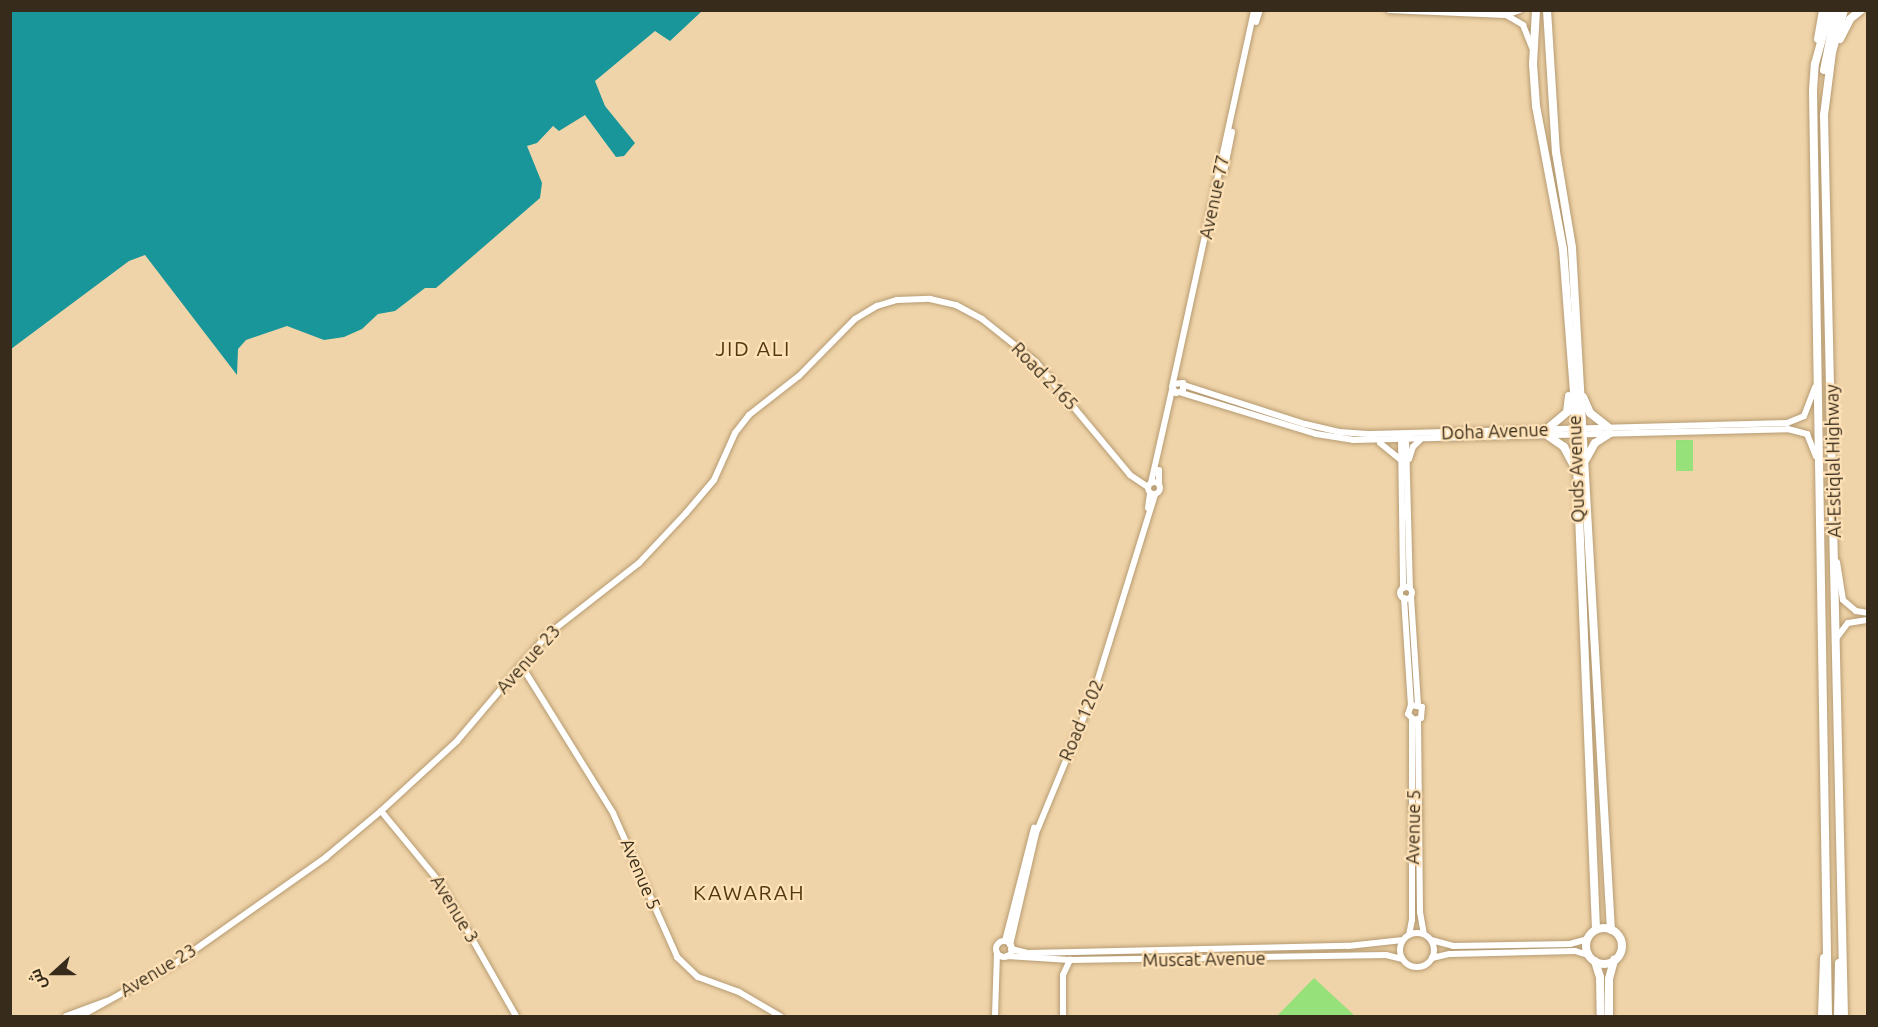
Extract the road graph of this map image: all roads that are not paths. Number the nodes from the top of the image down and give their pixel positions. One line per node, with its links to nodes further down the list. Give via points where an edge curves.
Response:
1 (1254, 10): 21 (street, Avenue 77)
2 (1260, 10): 20 (street, Avenue 77, via 1181,368)
3 (1389, 10): 12 (street)
4 (1520, 10): 12 (street)
5 (1536, 10): 13 (main road, Quds Avenue)
6 (1547, 10): 18 (main road, Quds Avenue, via 1556,152 1572,248)
7 (1823, 10): 14 (main road)
8 (1830, 10): 14 (main road, Al-Estiqlal Highway)
9 (1836, 10): 16 (main road, via 1824,68)
10 (1844, 10): 15 (main road, Al-Estiqlal Highway)
11 (1862, 10): 15 (main road, via 1841,32)
12 (1506, 15): 13 (street, via 1523,25)
13 (1533, 51): 18 (main road, Quds Avenue, via 1536,106 1563,249 1565,333)
14 (1815, 64): 19 (main road, Al-Estiqlal Highway)
15 (1827, 81): 16 (main road, Al-Estiqlal Highway)
16 (1825, 99): 37 (main road, Al-Estiqlal Highway)
17 (919, 299): 36 (street, Road 2165, via 941,301 970,312 1014,343 1062,389 1133,478); 43 (street, Avenue 23, via 897,300 866,312 799,376 749,415 735,434 714,480 686,513 639,563 562,621)
18 (1575, 365): 24 (main road, via 1586,406); 25 (main road, Quds Avenue); 26 (main road, via 1567,412)
19 (1817, 375): 23 (street, Doha Avenue, via 1813,400 1800,419); 30 (main road, Al-Estiqlal Highway)
20 (1184, 384): 21 (street); 22 (street, Avenue 77); 27 (street, Doha Avenue, via 1206,395 1339,432)
21 (1173, 386): 22 (street, Doha Avenue); 36 (street, Avenue 77)
22 (1181, 393): 29 (street, Doha Avenue, via 1316,434); 35 (street, via 1172,410)
23 (1728, 427): 24 (street, Doha Avenue); 30 (street, Doha Avenue, via 1800,430 1810,438)
24 (1609, 430): 25 (street, Doha Avenue); 32 (main road, via 1595,443)
25 (1578, 431): 26 (street, Doha Avenue); 32 (main road, Quds Avenue); 33 (main road, Quds Avenue)
26 (1547, 432): 27 (street, Doha Avenue); 28 (street, Doha Avenue); 33 (main road, via 1567,450)
27 (1404, 437): 28 (street, Doha Avenue); 29 (street, Doha Avenue); 31 (street); 34 (street)
28 (1422, 440): 34 (street, via 1413,447)
29 (1374, 442): 31 (street, via 1390,448)
30 (1816, 456): 47 (main road, Al-Estiqlal Highway)
31 (1401, 460): 38 (street)
32 (1585, 461): 54 (main road, Quds Avenue)
33 (1575, 469): 53 (main road, Quds Avenue)
34 (1407, 471): 38 (street)
35 (1159, 484): 36 (street); 36 (street, via 1160,490)
36 (1151, 489): 48 (street, Road 1202, via 1143,528 1103,656 1029,841); 50 (street, Road 1202, via 1093,695 1036,833)
37 (1834, 540): 40 (street, via 1843,600 1856,611); 42 (main road, Al-Estiqlal Highway)
38 (1407, 588): 39 (street); 39 (street, via 1401,593)
39 (1408, 597): 44 (street)
40 (1868, 613)
41 (1868, 620): 42 (street, via 1848,623)
42 (1835, 641): 52 (main road, Al-Estiqlal Highway)
43 (518, 667): 46 (street, Avenue 23, via 450,748); 75 (street, Avenue 5, via 539,690 618,822 676,957 698,977 739,992)
44 (1414, 705): 45 (street, via 1408,711); 45 (street, via 1424,713)
45 (1415, 720): 49 (street, Avenue 5); 51 (street, Avenue 5)
46 (381, 811): 70 (street, Avenue 23, via 326,857 176,963); 74 (street, Avenue 3, via 441,884)
47 (1827, 882): 80 (main road); 81 (main road)
48 (1020, 886): 50 (street); 60 (street, Road 1202)
49 (1412, 891): 51 (street); 56 (street, Avenue 5)
50 (1022, 902): 60 (street, Road 1202)
51 (1420, 912): 55 (street, Avenue 5)
52 (1840, 913): 71 (main road); 82 (main road)
53 (1596, 929): 54 (main road); 57 (main road)
54 (1611, 930): 67 (main road, via 1621,945)
55 (1424, 934): 56 (street); 59 (street)
56 (1409, 935): 58 (street)
57 (1587, 939): 59 (street, via 1570,944 1453,946); 62 (main road)
58 (1403, 940): 60 (street, Muscat Avenue, via 1358,946 1029,953); 64 (street)
59 (1431, 940): 63 (street)
60 (1009, 945): 61 (street); 61 (street, via 997,945)
61 (1002, 955): 65 (street, Muscat Avenue); 76 (street, via 996,972)
62 (1588, 955): 63 (street, via 1575,951); 68 (main road)
63 (1432, 958): 64 (street, via 1417,968)
64 (1402, 959): 66 (street, Muscat Avenue, via 1386,955)
65 (1050, 960): 66 (street, Muscat Avenue); 69 (street)
66 (1070, 960): 69 (street)
67 (1614, 960): 68 (main road); 79 (main road, via 1609,979)
68 (1595, 961): 78 (main road, via 1600,977)
69 (1063, 975): 77 (street)
70 (107, 1000): 72 (street, Avenue 23); 73 (street, Avenue 23)
71 (1838, 1016)
72 (66, 1017)
73 (81, 1017)
74 (516, 1017)
75 (780, 1017)
76 (995, 1017)
77 (1063, 1017)
78 (1601, 1017)
79 (1609, 1017)
80 (1822, 1017)
81 (1828, 1017)
82 (1844, 1017)

